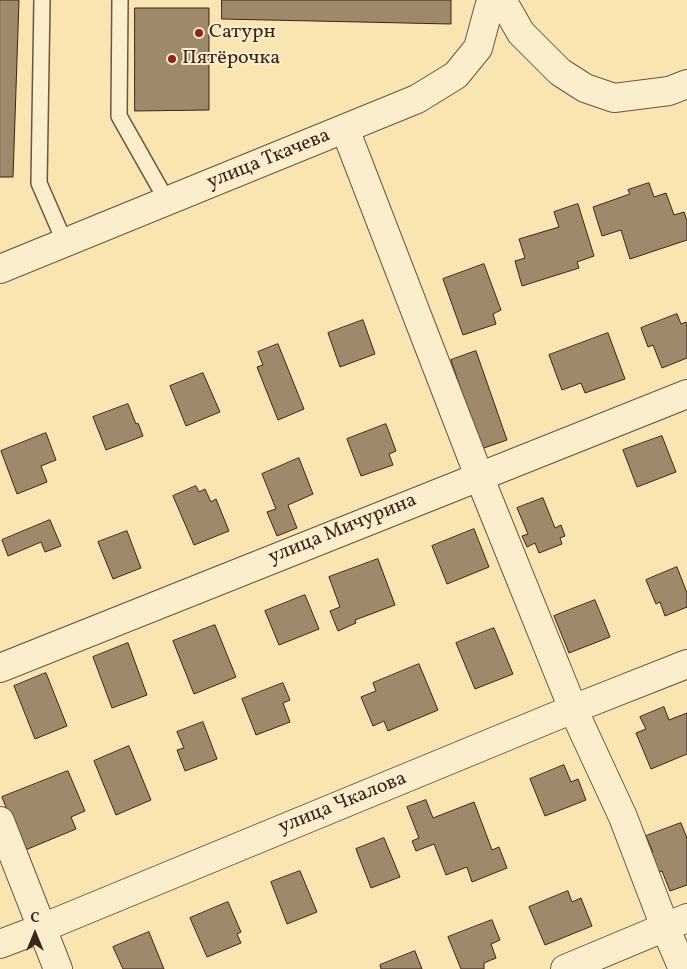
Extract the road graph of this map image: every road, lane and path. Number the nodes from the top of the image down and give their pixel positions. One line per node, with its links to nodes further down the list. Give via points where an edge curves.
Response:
1 (42, 0): 8 (lane, via 39,183)
2 (120, 0): 7 (lane, via 118,116)
3 (492, 0): 6 (street, улица Ткачева, via 478,48 456,75 417,99)
4 (502, 0): 5 (street, via 522,33 560,72 585,88 614,98 669,91)
5 (687, 84)
6 (345, 129): 7 (street, улица Ткачева); 11 (street)
7 (167, 201): 8 (street, улица Ткачева)
8 (65, 243): 9 (street, улица Ткачева)
9 (0, 269)
10 (687, 394): 11 (street, улица Мичурина)
11 (480, 476): 13 (street, улица Мичурина); 14 (street)
12 (687, 664): 14 (street, улица Чкалова)
13 (0, 668)
14 (574, 709): 16 (street); 17 (street, улица Чкалова)
15 (0, 821): 17 (street)
16 (676, 922): 20 (street); 21 (street)
17 (42, 928): 18 (street, улица Чкалова); 19 (street)
18 (0, 944)
19 (58, 969)
20 (566, 969)
21 (683, 969)

